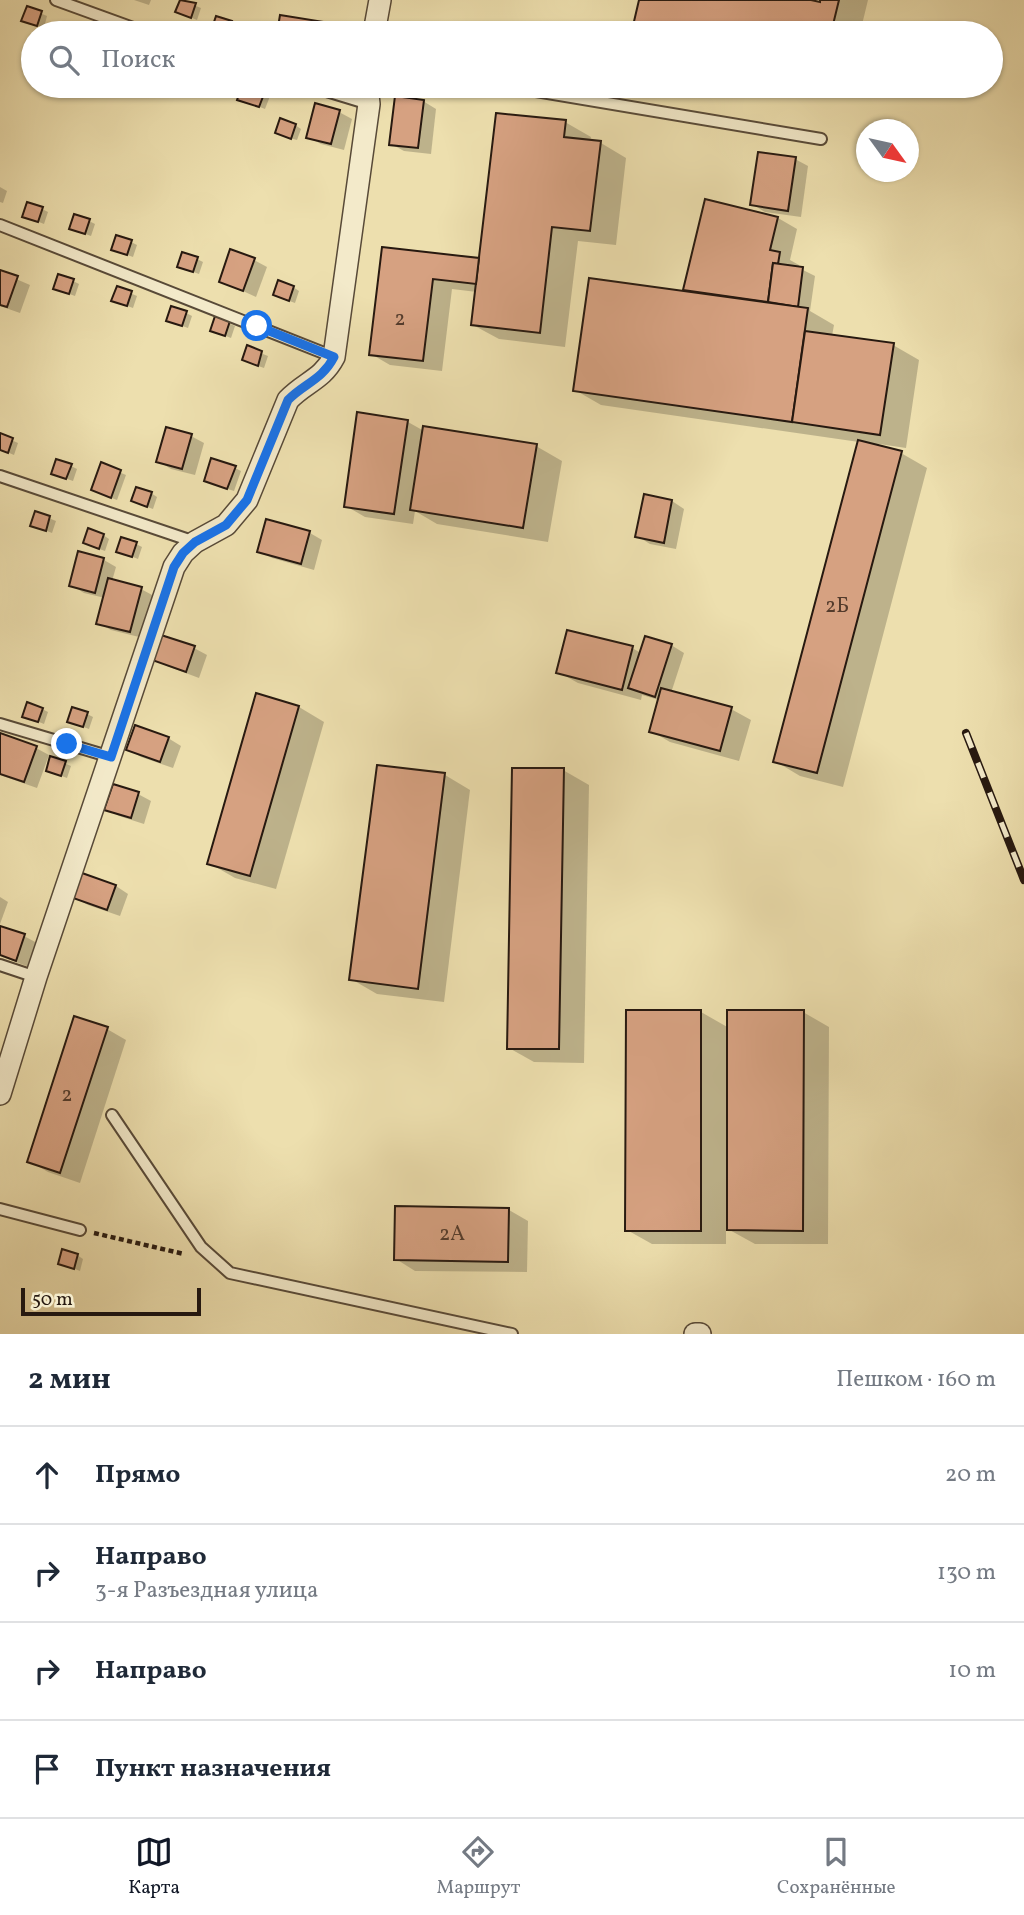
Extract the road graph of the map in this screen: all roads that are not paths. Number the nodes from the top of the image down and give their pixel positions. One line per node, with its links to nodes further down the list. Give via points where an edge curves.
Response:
1 (56, 0): 3 (lane)
2 (380, 0): 4 (street)
3 (114, 21)
4 (376, 21)
5 (368, 98): 9 (street)
6 (577, 98): 7 (lane)
7 (821, 139)
8 (0, 225): 9 (lane)
9 (334, 357): 11 (street, via 327,370 288,400 247,500 226,525)
10 (0, 476): 11 (lane)
11 (195, 542): 13 (street, via 174,567)
12 (0, 724): 13 (lane)
13 (111, 757): 15 (street)
14 (0, 965): 15 (lane)
15 (36, 977): 16 (street)
16 (0, 1094)
17 (112, 1115): 20 (lane, via 201,1247 230,1273)
18 (0, 1209): 19 (lane)
19 (80, 1230)
20 (512, 1334)
21 (695, 1334): 22 (street)
22 (701, 1334)

